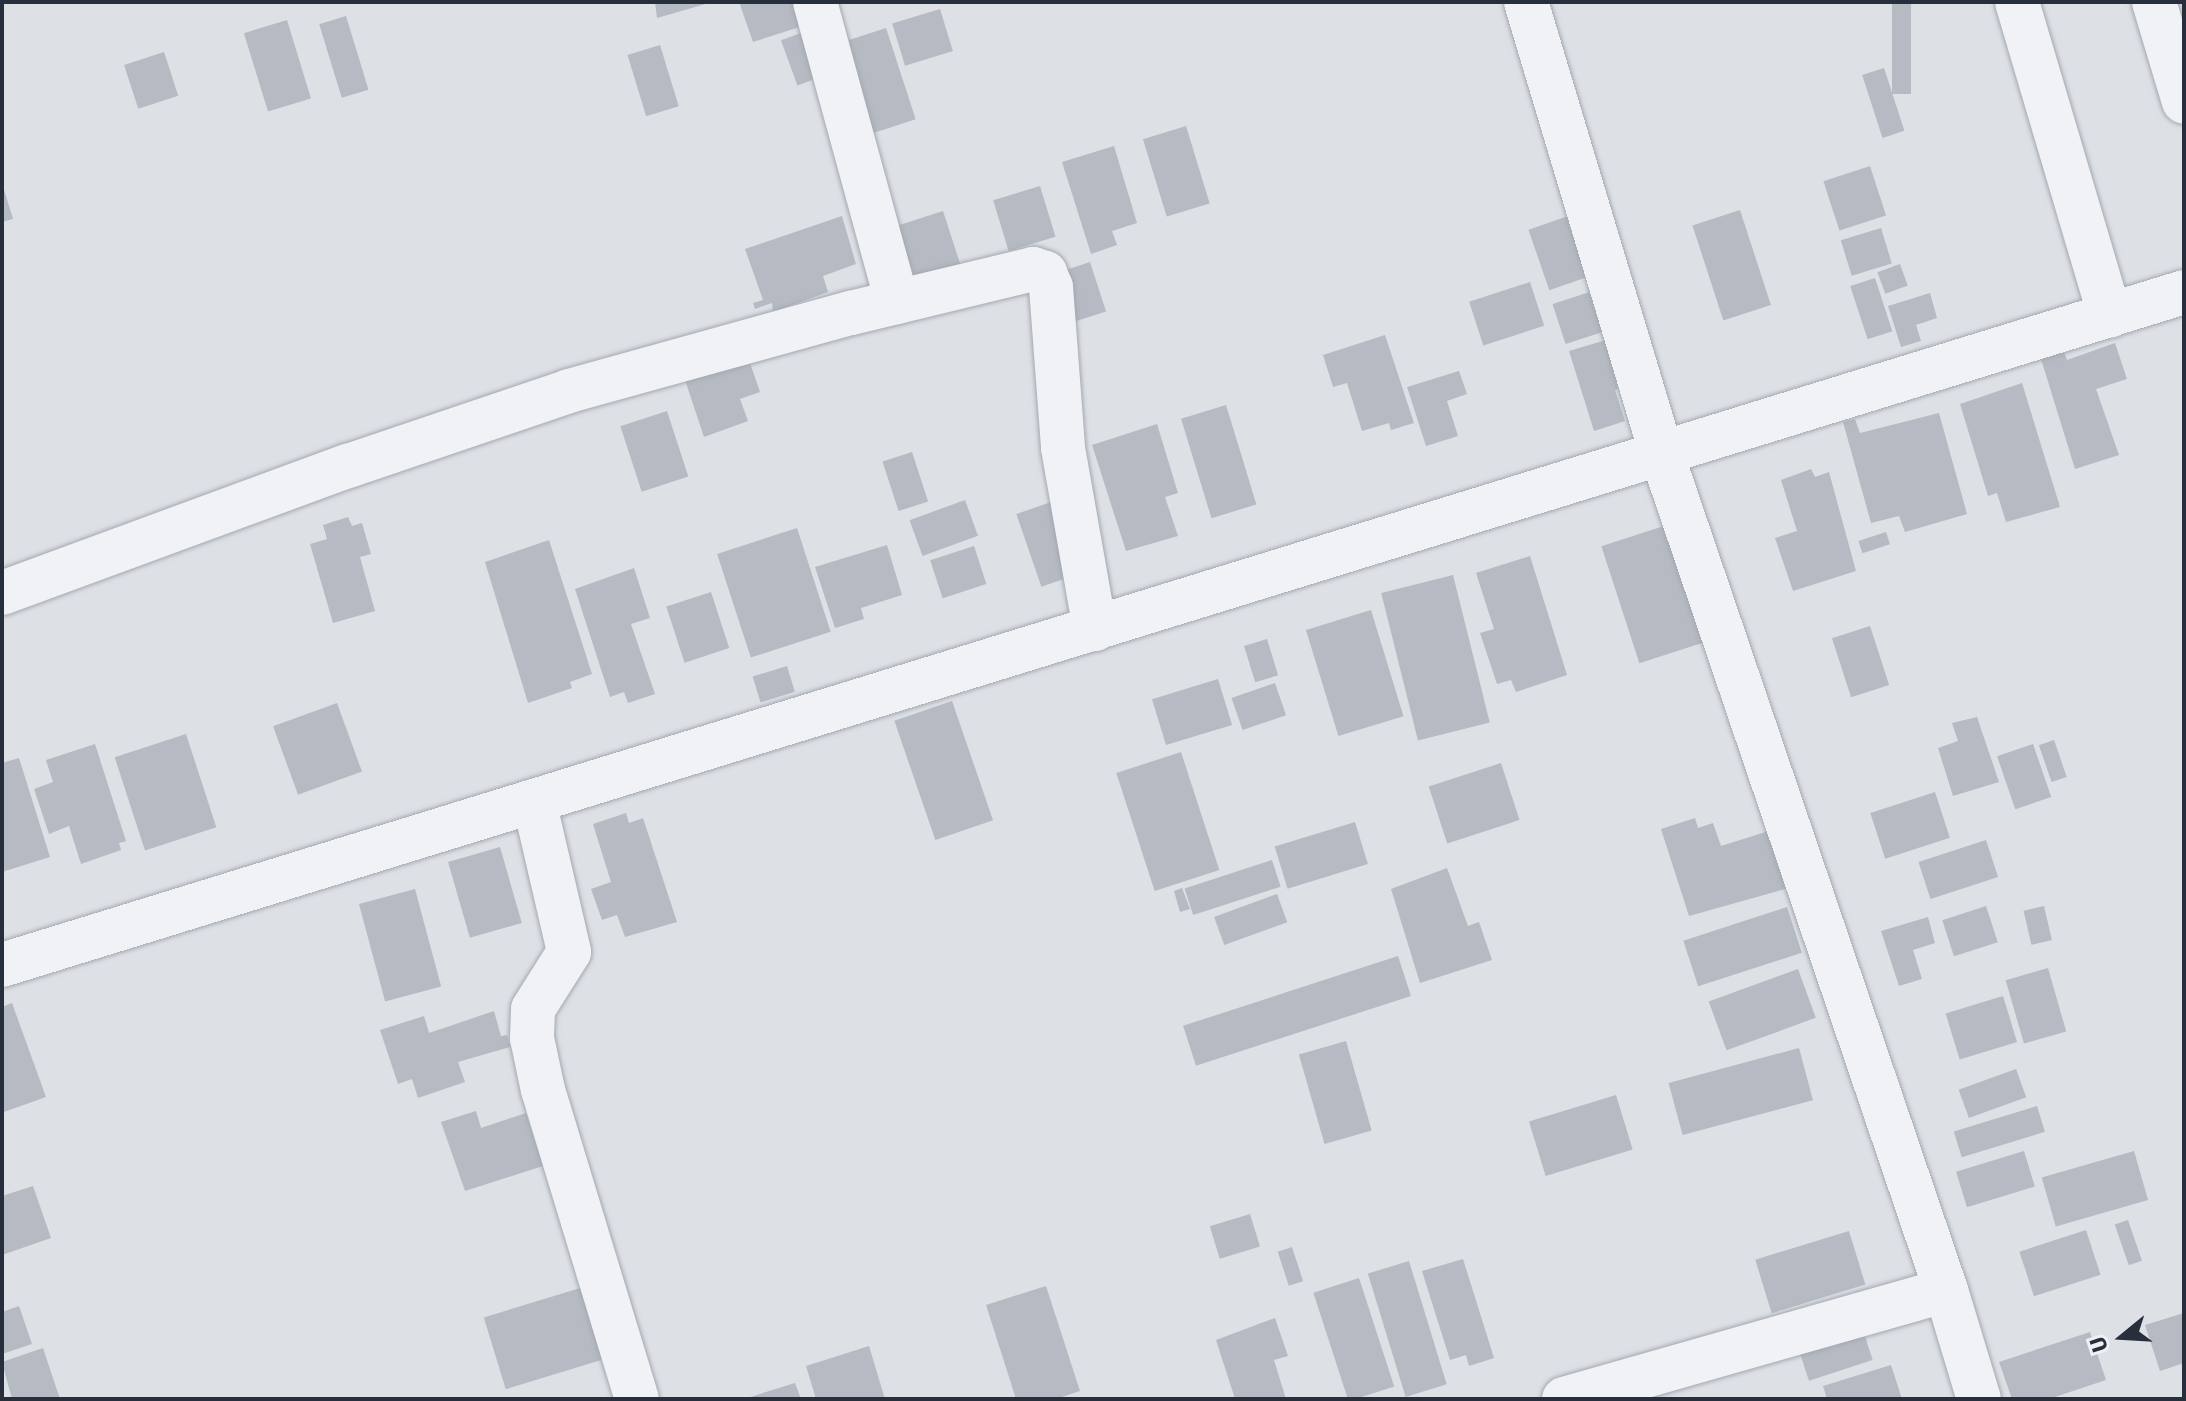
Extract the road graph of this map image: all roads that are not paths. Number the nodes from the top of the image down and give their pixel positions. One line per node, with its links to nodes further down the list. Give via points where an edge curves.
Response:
1 (815, 2): 7 (street)
2 (1526, 2): 9 (street)
3 (2017, 2): 8 (street)
4 (2154, 2): 5 (street)
5 (2184, 102)
6 (2184, 292): 8 (street)
7 (897, 302): 10 (street, via 569,391); 11 (street, via 1020,270 1045,273 1051,287 1063,448)
8 (2110, 316): 9 (street)
9 (1662, 455): 11 (street); 14 (street)
10 (2, 593)
11 (1095, 629): 12 (street)
12 (534, 801): 13 (street); 15 (street, via 569,952 533,1009 532,1038)
13 (2, 965)
14 (1946, 1290): 16 (street); 17 (street)
15 (637, 1399)
16 (1564, 1399)
17 (1979, 1399)

